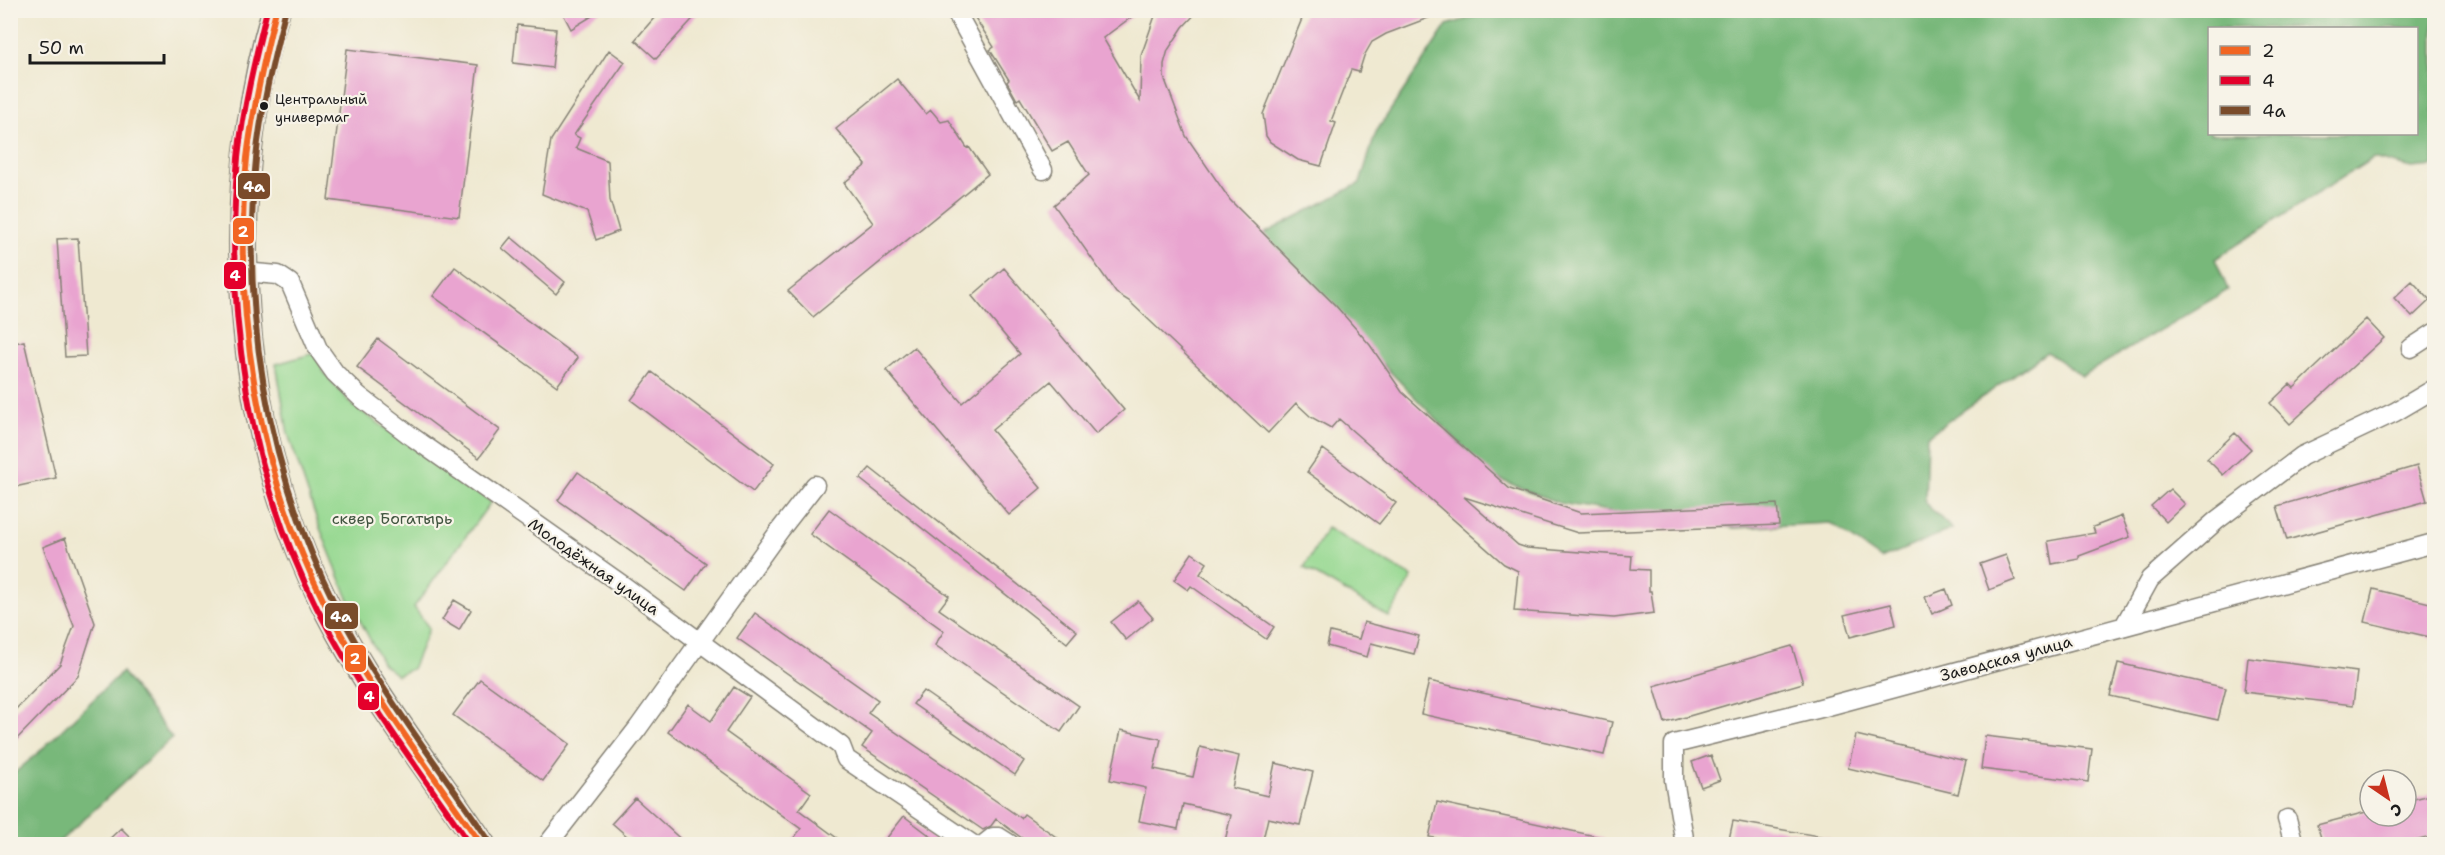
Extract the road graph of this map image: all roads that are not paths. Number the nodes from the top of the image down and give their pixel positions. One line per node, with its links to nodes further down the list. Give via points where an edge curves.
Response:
1 (276, 10): 4 (main road, via 253,106 244,208)
2 (955, 10): 3 (street)
3 (1043, 170)
4 (245, 272): 11 (street, Молодёжная улица, via 278,275 290,283 318,348 335,374 359,396); 13 (main road, via 254,378 282,500 301,553 351,651)
5 (2434, 333): 6 (street)
6 (2410, 348)
7 (2434, 389): 10 (street, via 2302,456 2150,579)
8 (814, 485): 11 (street)
9 (2434, 543): 10 (street, Заводская улица)
10 (2124, 626): 18 (street, Заводская улица, via 1674,744 1674,780)
11 (700, 642): 14 (street); 15 (street, Молодёжная улица, via 841,746 846,759)
12 (2287, 819): 19 (street)
13 (481, 844)
14 (548, 844)
15 (972, 844)
16 (984, 844): 17 (street, via 993,837)
17 (1010, 844)
18 (1685, 844)
19 (2294, 844)

